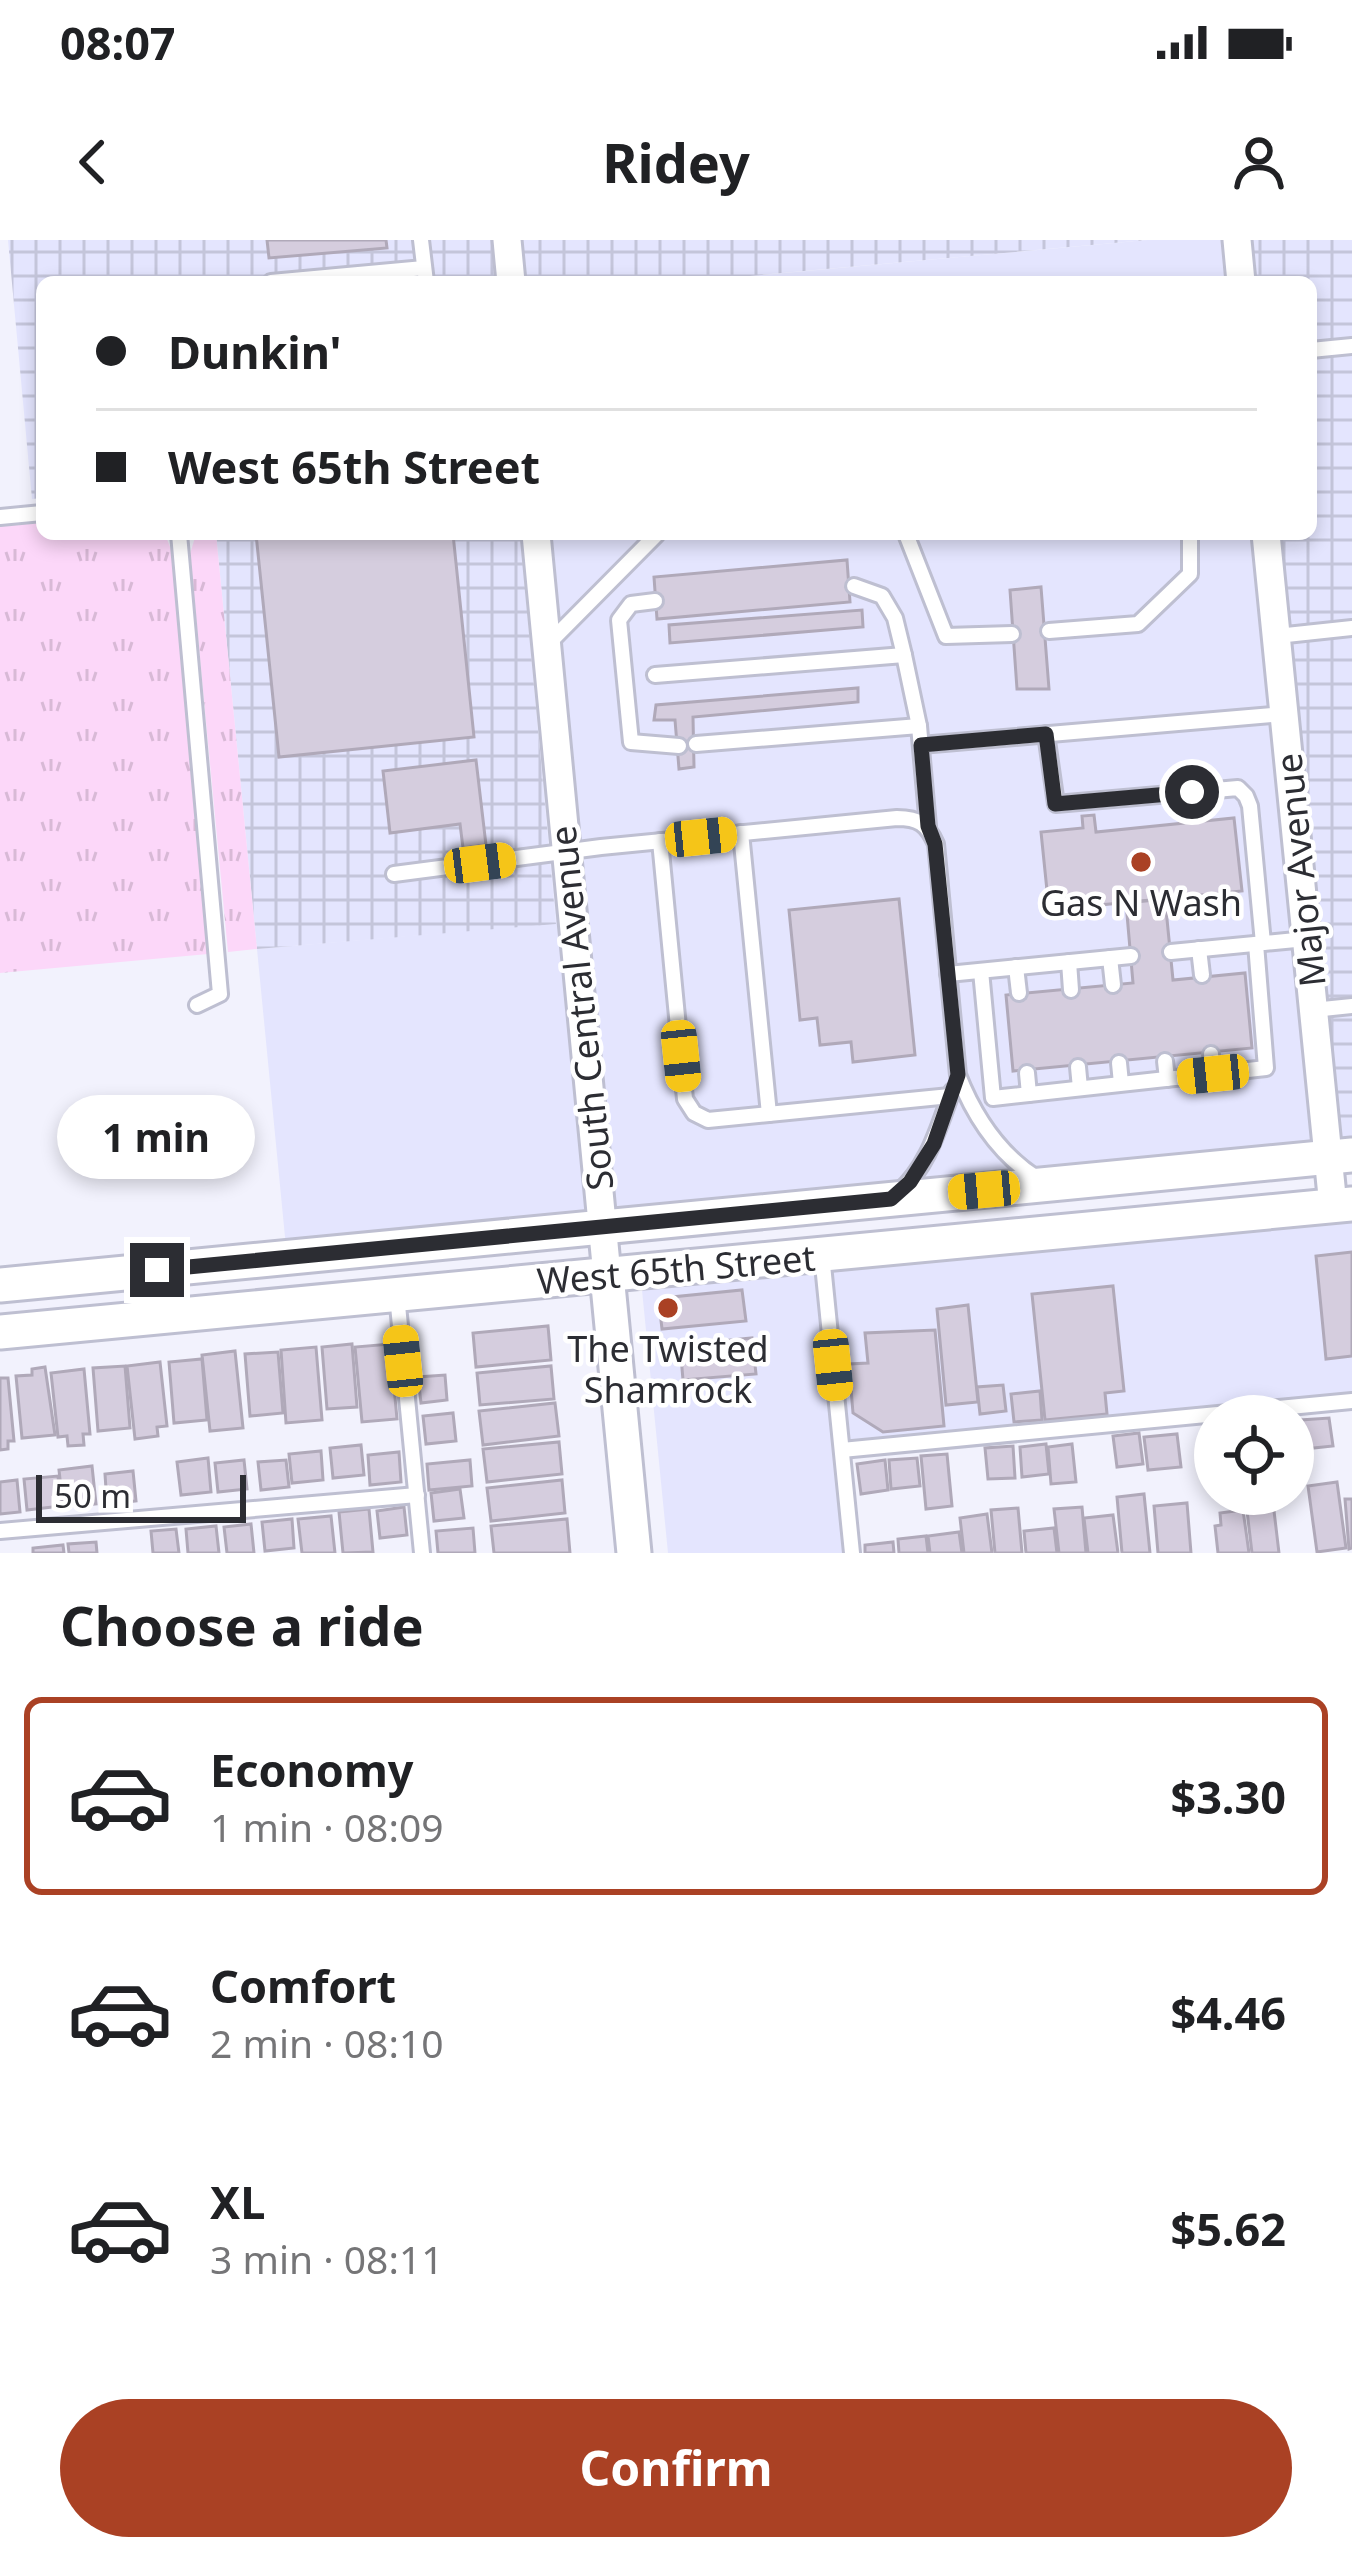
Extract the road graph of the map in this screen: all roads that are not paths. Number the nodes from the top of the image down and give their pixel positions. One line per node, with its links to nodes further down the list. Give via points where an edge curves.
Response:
1 (421, 240): 4 (lane)
2 (507, 240): 5 (street)
3 (1238, 240): 6 (street)
4 (425, 275)
5 (510, 276)
6 (1241, 276)
7 (1352, 346): 8 (lane)
8 (1317, 349)
9 (36, 514): 10 (lane)
10 (0, 517)
11 (180, 540): 51 (lane, via 220,994)
12 (537, 540): 23 (street, South Central Avenue)
13 (651, 540): 23 (lane)
14 (908, 540): 21 (lane, via 946,636)
15 (1190, 540): 20 (lane, via 1190,574 1138,624)
16 (1267, 540): 22 (street, Major Avenue)
17 (854, 586): 24 (lane, via 882,596)
18 (655, 601): 31 (lane, via 631,604 619,620 632,742)
19 (1352, 628): 22 (lane)
20 (1049, 631)
21 (1012, 634)
22 (1276, 636): 26 (street, Major Avenue)
23 (547, 645): 35 (street, South Central Avenue)
24 (904, 655): 25 (lane); 27 (lane)
25 (656, 675)
26 (1284, 714): 28 (lane); 37 (street, Major Avenue)
27 (919, 726): 29 (lane); 30 (lane)
28 (1046, 734): 30 (lane); 38 (lane, via 1055,804 1238,788 1250,806)
29 (696, 744)
30 (921, 745): 32 (lane)
31 (679, 746)
32 (928, 826): 33 (lane, via 897,818); 46 (lane)
33 (741, 833): 34 (lane); 68 (lane)
34 (660, 841): 35 (lane); 68 (lane, via 686,1099 708,1120)
35 (566, 852): 36 (lane); 73 (street, South Central Avenue)
36 (394, 874)
37 (1306, 939): 38 (lane); 53 (street, Major Avenue)
38 (1259, 944): 39 (lane); 59 (lane, via 1265,1068)
39 (1199, 950): 40 (lane); 47 (lane)
40 (1171, 952)
41 (1131, 956): 42 (lane)
42 (1110, 958): 43 (lane); 48 (lane)
43 (1069, 962): 44 (lane); 49 (lane)
44 (1016, 967): 45 (lane); 50 (lane)
45 (981, 971): 46 (lane); 66 (lane)
46 (948, 974): 60 (lane)
47 (1202, 975)
48 (1113, 985)
49 (1071, 990)
50 (1018, 993)
51 (197, 1006)
52 (1352, 1006): 53 (lane)
53 (1313, 1010): 69 (street, Major Avenue)
54 (1210, 1054): 59 (lane)
55 (1165, 1061): 61 (lane)
56 (1119, 1063): 62 (lane)
57 (1078, 1067): 63 (lane)
58 (1027, 1073): 64 (lane)
59 (1213, 1074): 61 (lane)
60 (958, 1075): 65 (lane); 67 (lane)
61 (1167, 1079): 62 (lane)
62 (1121, 1084): 63 (lane)
63 (1080, 1088): 64 (lane)
64 (1029, 1094): 66 (lane)
65 (950, 1096): 68 (lane); 71 (lane, via 934,1144)
66 (993, 1097): 67 (lane)
67 (968, 1100): 70 (lane, via 993,1138)
68 (769, 1114)
69 (1340, 1156): 70 (street, West 65th Street); 72 (street, Major Avenue)
70 (1046, 1185): 71 (street, West 65th Street)
71 (891, 1199): 73 (street, West 65th Street)
72 (1342, 1205): 74 (street, West 65th Street)
73 (603, 1227): 75 (street, South Central Avenue); 76 (street, West 65th Street)
74 (822, 1256): 75 (street, West 65th Street); 80 (lane)
75 (607, 1275): 77 (street, West 65th Street); 84 (street, South Central Avenue)
76 (0, 1286)
77 (397, 1295): 78 (street, West 65th Street); 81 (lane)
78 (0, 1332)
79 (1352, 1401): 80 (lane)
80 (842, 1450): 85 (lane)
81 (416, 1496): 82 (lane); 83 (lane)
82 (0, 1532)
83 (422, 1553)
84 (634, 1553)
85 (853, 1553)

